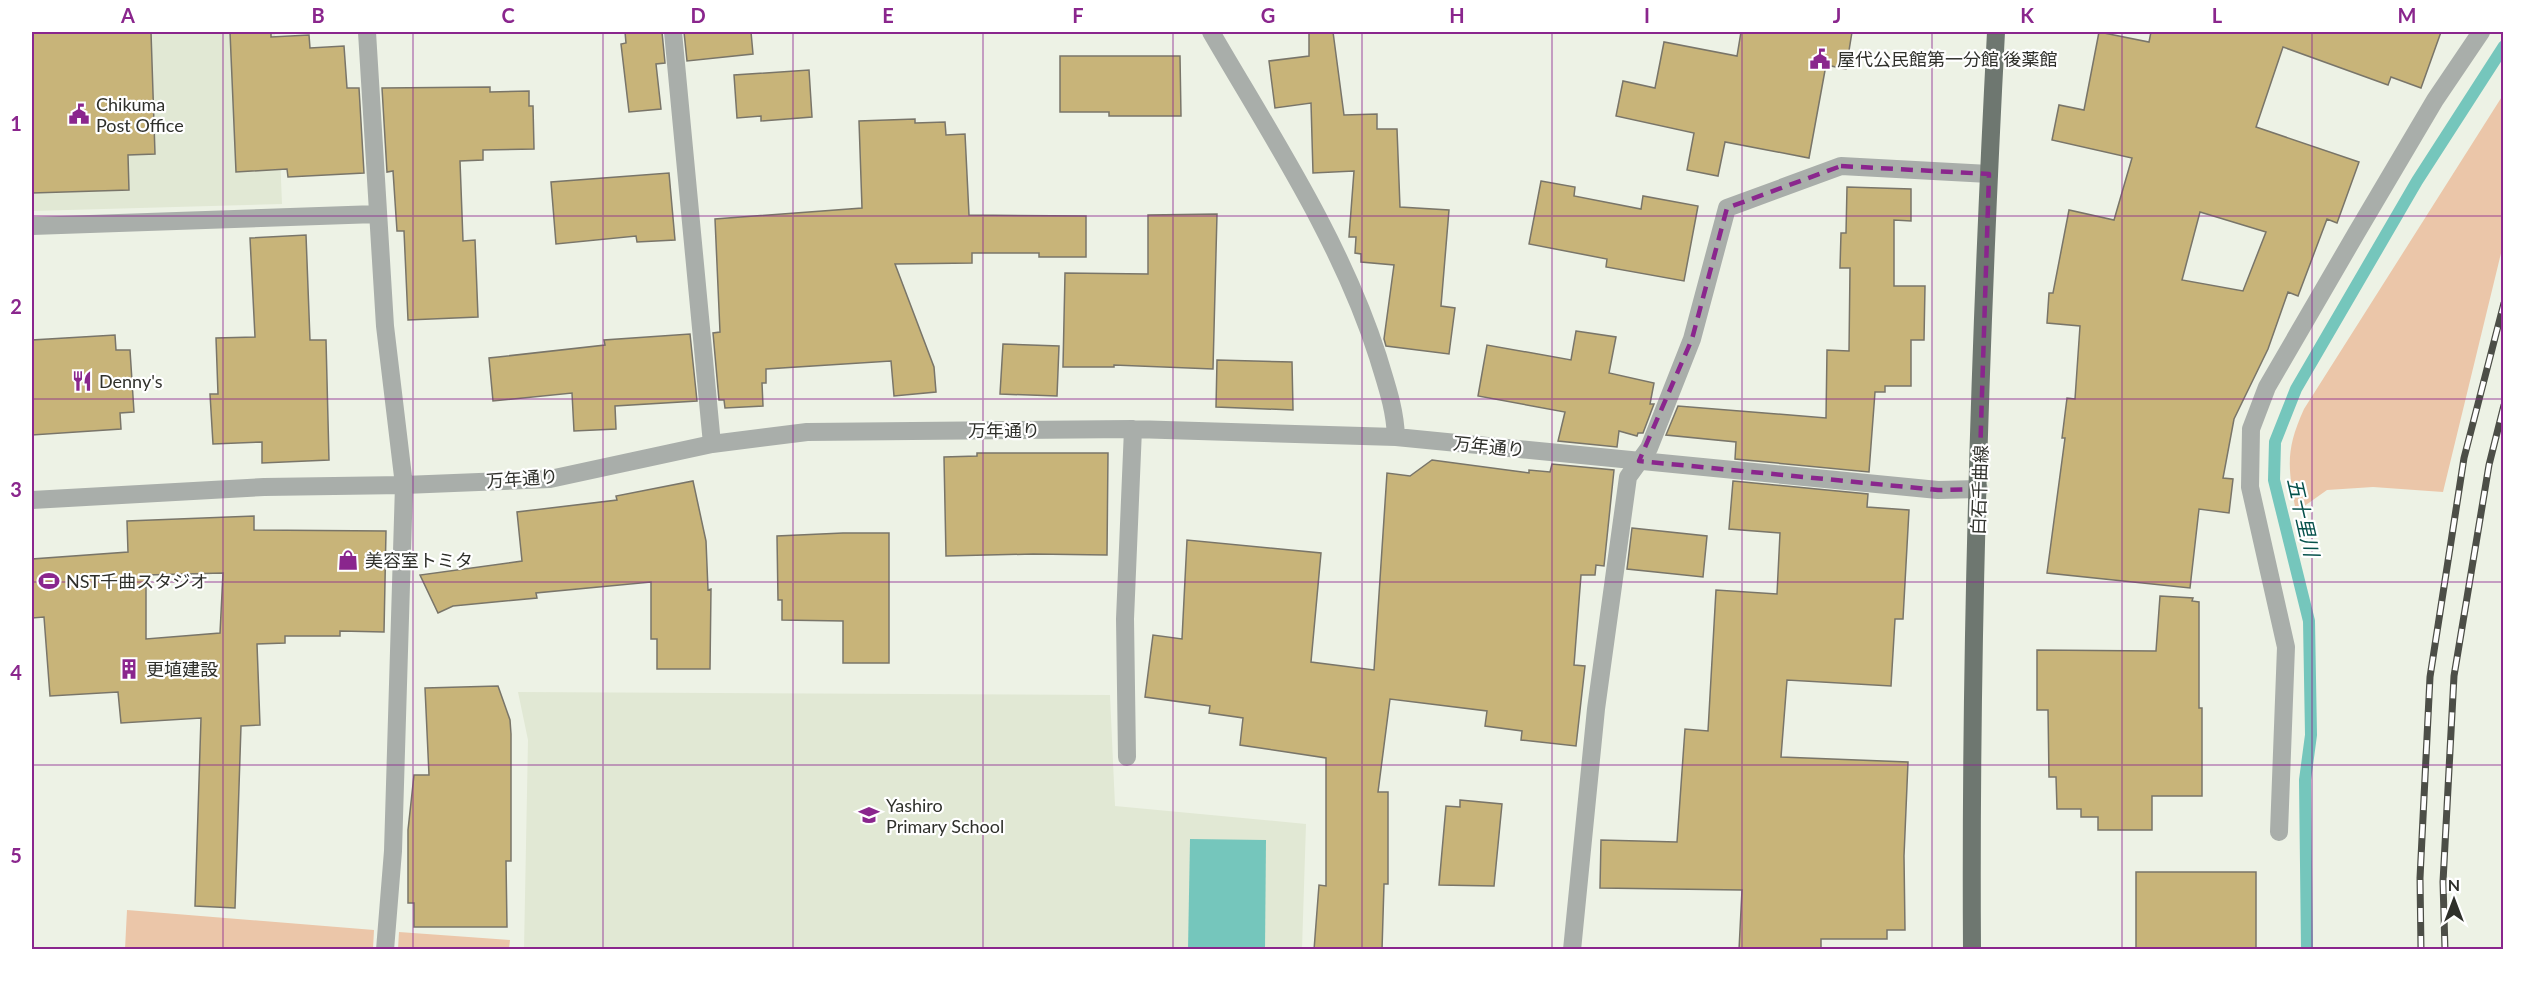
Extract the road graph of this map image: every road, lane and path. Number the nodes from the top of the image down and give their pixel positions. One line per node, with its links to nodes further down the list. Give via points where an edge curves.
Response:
1 (367, 32): 7 (street)
2 (673, 32): 11 (street)
3 (1211, 32): 10 (street, via 1340,260 1370,333 1395,412)
4 (1996, 32): 6 (main road, 白石千曲線)
5 (2481, 32): 17 (street, via 2435,100 2351,242 2267,387 2251,429 2250,487 2286,647)
6 (1989, 174): 12 (street, via 1841,166 1727,208 1692,339 1649,448); 14 (main road, 白石千曲線)
7 (377, 214): 8 (street); 13 (street, via 385,326)
8 (32, 226)
9 (1133, 429): 10 (street, 万年通り); 11 (street, 万年通り, via 807,432); 16 (street, via 1125,619)
10 (1396, 437): 12 (street, 万年通り)
11 (712, 444): 13 (street, 万年通り, via 550,479)
12 (1639, 461): 14 (street, 万年通り, via 1938,490); 19 (street, via 1628,477 1596,709)
13 (404, 485): 15 (street, 万年通り, via 264,487); 18 (street, via 393,851)
14 (1979, 489): 20 (main road, 白石千曲線, via 1971,808)
15 (32, 500)
16 (1127, 757)
17 (2279, 832)
18 (385, 950)
19 (1572, 950)
20 (1972, 950)

